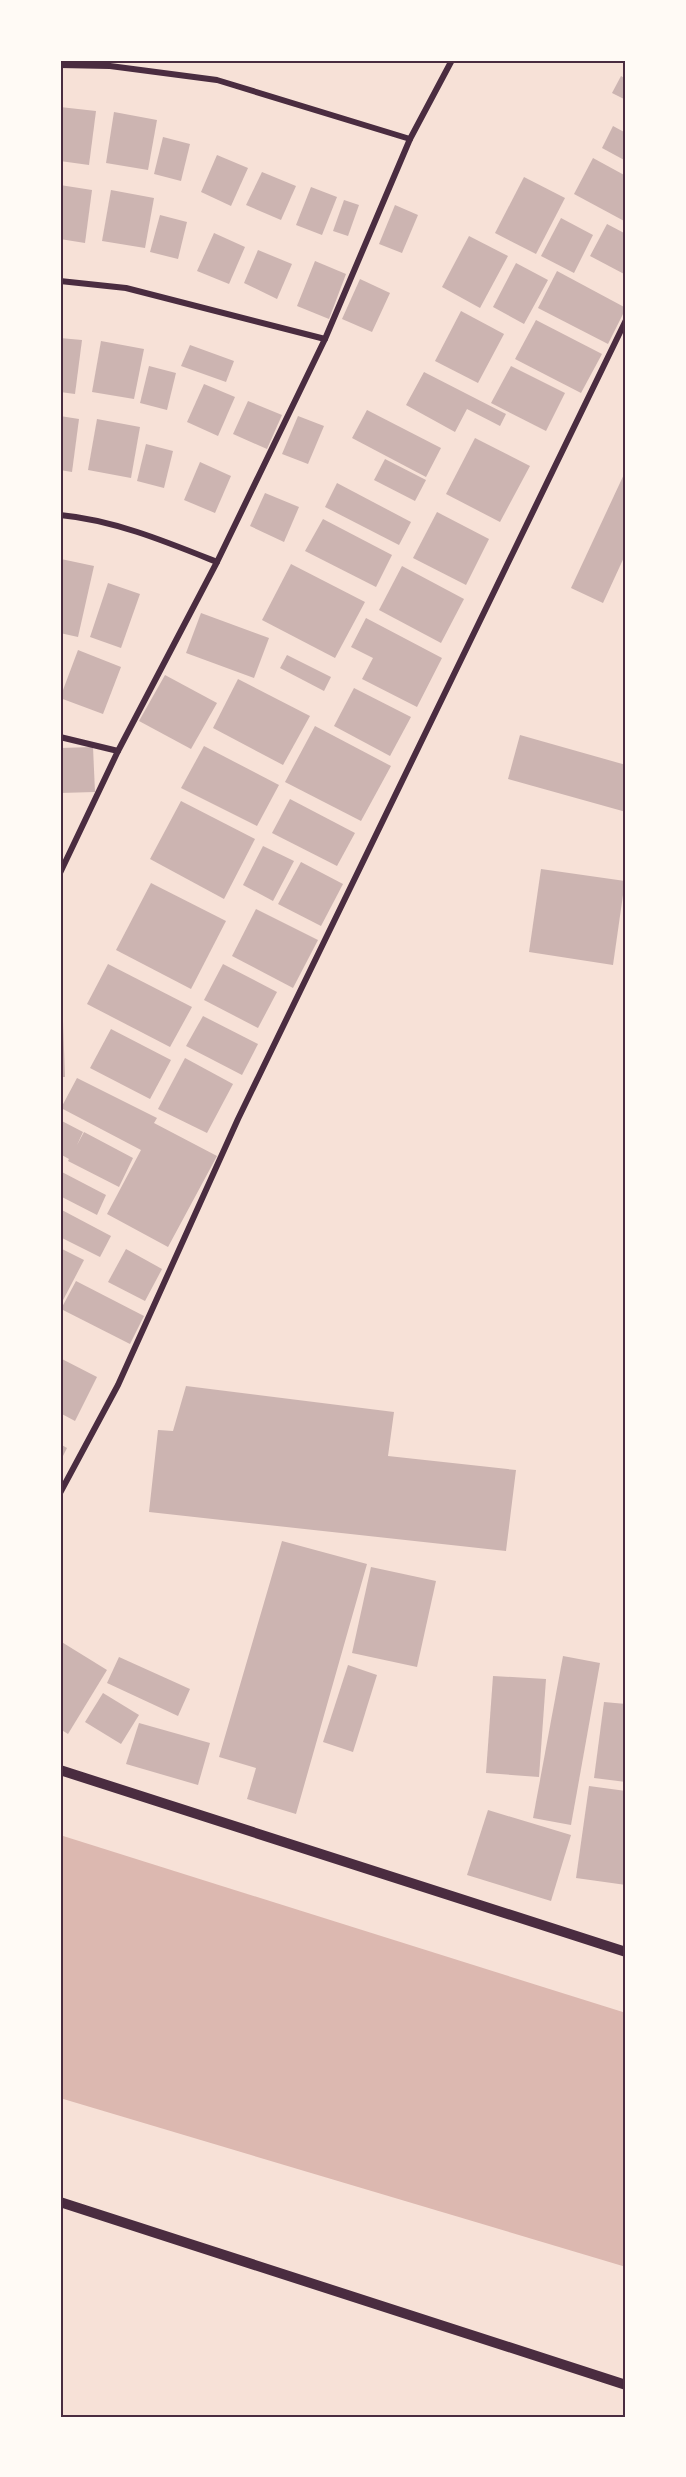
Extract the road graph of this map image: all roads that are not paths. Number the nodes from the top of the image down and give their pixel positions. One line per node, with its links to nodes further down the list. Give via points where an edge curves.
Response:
1 (452, 60): 3 (street)
2 (60, 65): 3 (street, via 110,66 217,80)
3 (410, 139): 6 (street)
4 (60, 281): 6 (street, via 126,288)
5 (626, 320): 12 (street, via 243,1108 118,1385)
6 (325, 339): 8 (street)
7 (60, 515): 8 (street, via 153,537)
8 (217, 562): 10 (street)
9 (60, 737): 10 (street)
10 (118, 751): 11 (street)
11 (60, 873)
12 (60, 1493)
13 (60, 1770): 14 (street)
14 (626, 1952)
15 (60, 2202): 16 (street)
16 (626, 2385)

